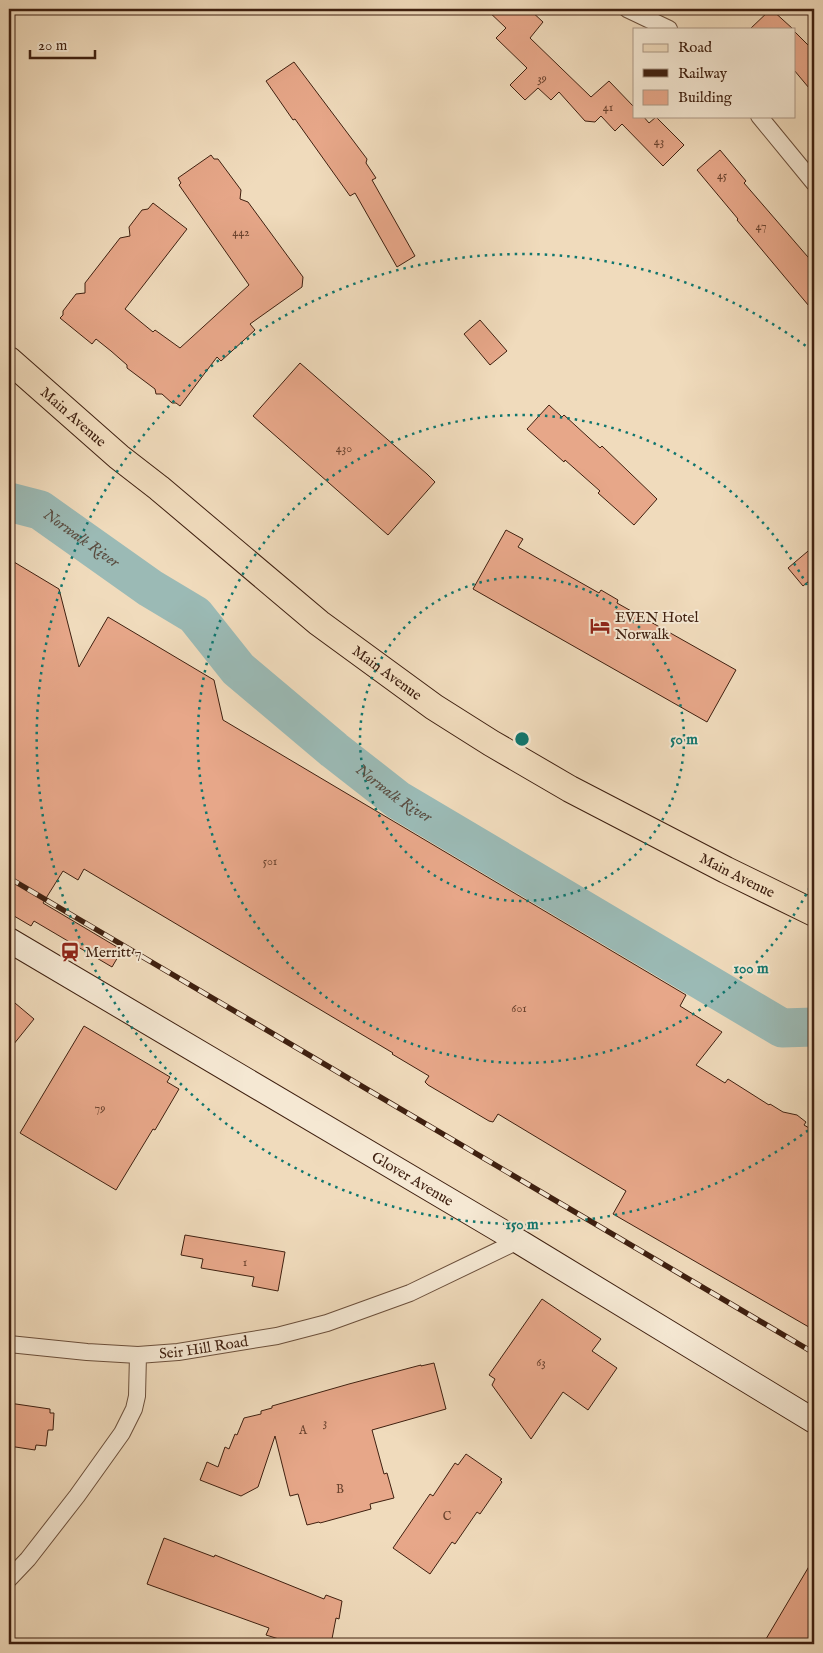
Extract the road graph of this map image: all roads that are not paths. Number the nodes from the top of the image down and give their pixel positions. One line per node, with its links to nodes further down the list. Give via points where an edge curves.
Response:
1 (627, 9): 2 (street)
2 (667, 28)
3 (761, 118): 4 (street)
4 (814, 183)
5 (9, 360): 6 (main road, Main Avenue, via 119,457 319,623 434,707 498,748 595,802)
6 (814, 913)
7 (9, 940): 8 (street, Glover Avenue)
8 (518, 1241): 10 (street, Seir Hill Road, via 410,1293 327,1323 277,1336); 11 (street, Glover Avenue)
9 (9, 1344): 10 (street)
10 (138, 1355): 12 (street, Seir Hill Road, via 137,1396 122,1433 77,1496)
11 (814, 1421)
12 (9, 1579)

